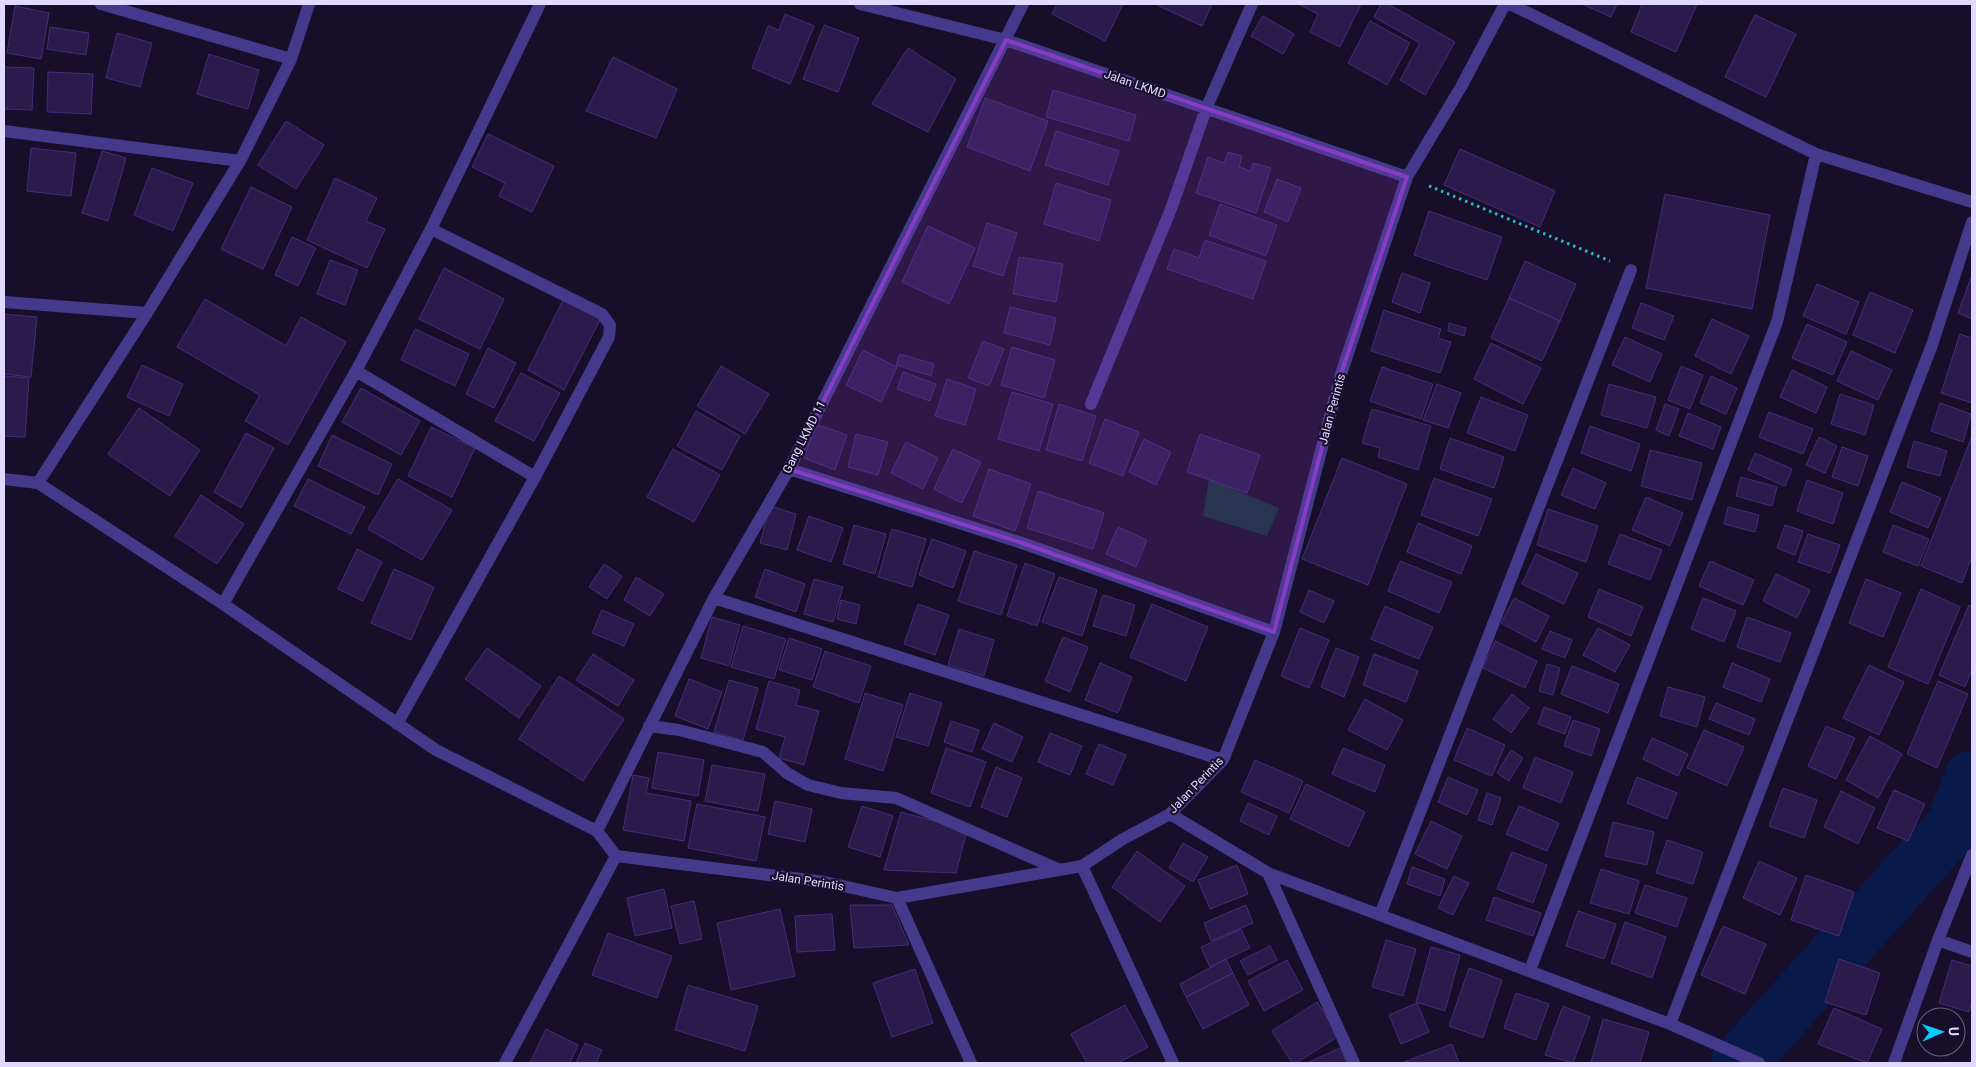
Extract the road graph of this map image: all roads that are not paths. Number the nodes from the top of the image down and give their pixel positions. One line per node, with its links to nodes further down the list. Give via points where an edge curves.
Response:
1 (101, 4): 10 (street)
2 (309, 4): 10 (street)
3 (540, 4): 18 (street)
4 (860, 4): 9 (street, Jalan LKMD)
5 (1023, 4): 9 (street, Gang LKMD 11)
6 (1252, 4): 11 (street)
7 (1505, 4): 15 (street, Jalan Perintis)
8 (1510, 4): 13 (street)
9 (1006, 40): 11 (street, Jalan LKMD); 24 (street, Gang LKMD 11)
10 (291, 59): 14 (street)
11 (1206, 109): 15 (street, Jalan LKMD); 23 (street, via 1171,209)
12 (4, 131): 14 (street)
13 (1816, 154): 16 (street); 45 (street, via 1777,322)
14 (240, 161): 21 (street)
15 (1407, 177): 30 (street, Jalan Perintis, via 1341,374)
16 (1972, 202)
17 (1972, 222): 46 (street, via 1932,346)
18 (431, 229): 22 (street); 25 (street, via 602,314 610,325 609,337)
19 (1631, 270): 42 (street)
20 (4, 302): 21 (street)
21 (147, 313): 27 (street)
22 (356, 371): 25 (street); 29 (street)
23 (1091, 404)
24 (788, 469): 28 (street, Gang LKMD 11); 30 (street, via 1022,543)
25 (535, 477): 31 (street)
26 (4, 479): 27 (street)
27 (38, 483): 29 (street)
28 (714, 598): 32 (street, Gang LKMD 11); 33 (street)
29 (222, 604): 31 (street)
30 (1274, 632): 33 (street, Jalan Perintis)
31 (397, 724): 35 (street, via 436,750)
32 (650, 726): 35 (street, Gang LKMD 11); 39 (street, via 679,730 763,752 787,773 808,785 841,793 896,798)
33 (1224, 760): 34 (street, Jalan Perintis)
34 (1170, 814): 38 (street, Jalan Perintis); 40 (street)
35 (597, 831): 37 (street)
36 (1972, 855): 43 (street)
37 (616, 856): 41 (street, Jalan Perintis, via 825,882); 47 (street)
38 (1082, 866): 39 (street, Jalan Perintis); 49 (street)
39 (1060, 870): 41 (street, Jalan Perintis)
40 (1268, 873): 42 (street); 50 (street)
41 (897, 898): 48 (street)
42 (1380, 915): 45 (street)
43 (1938, 940): 44 (street); 52 (street)
44 (1972, 952)
45 (1530, 970): 46 (street)
46 (1670, 1024): 51 (street)
47 (505, 1063)
48 (971, 1063)
49 (1173, 1063)
50 (1354, 1063)
51 (1759, 1063)
52 (1894, 1063)

